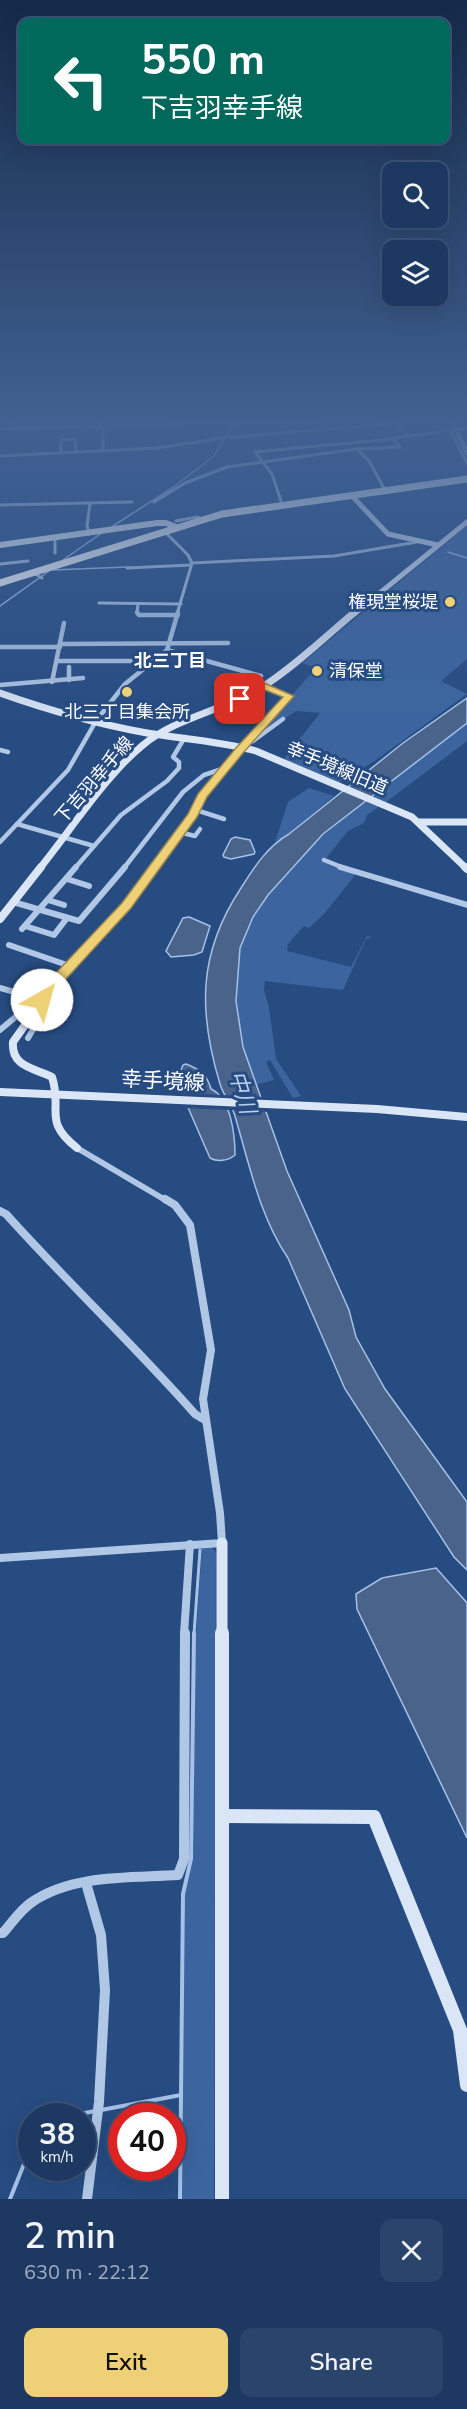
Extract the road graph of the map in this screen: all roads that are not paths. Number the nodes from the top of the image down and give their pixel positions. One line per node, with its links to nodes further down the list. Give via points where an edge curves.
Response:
1 (88, 521): 7 (street)
2 (193, 521): 5 (highway)
3 (375, 521): 9 (street, via 388,534)
4 (467, 522): 11 (street, 下吉羽幸手線)
5 (176, 524): 6 (highway); 7 (main road)
6 (164, 531): 15 (street, via 188,555); 17 (highway)
7 (88, 533): 8 (main road)
8 (55, 537): 10 (main road); 12 (street)
9 (423, 541): 11 (street); 15 (street, via 334,556)
10 (0, 545)
11 (438, 545): 38 (street, 下吉羽幸手線)
12 (55, 553)
13 (28, 561): 14 (street)
14 (0, 564)
15 (191, 564): 16 (street); 22 (street)
16 (127, 568)
17 (32, 572): 18 (street); 19 (highway)
18 (42, 578)
19 (0, 583)
20 (99, 603): 21 (street)
21 (138, 604): 22 (street); 23 (street, via 139,615)
22 (181, 604): 23 (street)
23 (178, 615): 25 (street)
24 (64, 623): 28 (street)
25 (170, 644): 26 (street); 28 (street); 29 (street)
26 (228, 644)
27 (0, 646): 28 (street)
28 (60, 646): 31 (street)
29 (167, 650): 30 (street); 33 (street)
30 (153, 661): 31 (street); 42 (street, via 125,684)
31 (57, 662): 36 (street)
32 (69, 667): 35 (street)
33 (248, 673): 38 (street, via 261,676 259,681); 39 (street)
34 (83, 678): 35 (street)
35 (69, 680): 36 (street)
36 (52, 682): 37 (street)
37 (0, 685)
38 (264, 686): 43 (street, 下吉羽幸手線); 45 (street, via 289,696)
39 (233, 688)
40 (0, 693): 42 (street, 幸手境線旧道)
41 (283, 719): 45 (street)
42 (96, 721): 43 (street, 幸手境線旧道); 53 (street, via 68,770)
43 (159, 734): 44 (street, 幸手境線旧道); 56 (street, 下吉羽幸手線, via 126,761)
44 (185, 737): 45 (street, 幸手境線旧道); 58 (street, via 173,757 179,768 121,815)
45 (245, 745): 48 (street); 51 (street, 幸手境線旧道)
46 (0, 750): 47 (street)
47 (8, 752)
48 (228, 767): 49 (street); 68 (street, via 204,775 183,792 97,902 79,921)
49 (196, 810): 50 (street); 55 (street)
50 (224, 819)
51 (419, 822): 52 (street); 60 (street, 幸手境線旧道)
52 (467, 822)
53 (17, 824): 56 (street); 57 (street)
54 (200, 829): 55 (street, via 195,836)
55 (179, 832): 71 (street, via 127,906)
56 (63, 837): 58 (street); 64 (street, 下吉羽幸手線)
57 (0, 842)
58 (94, 846): 61 (street)
59 (324, 860): 66 (street)
60 (467, 869)
61 (67, 879): 62 (street); 63 (street)
62 (89, 886)
63 (48, 900): 65 (street); 67 (street)
64 (13, 902): 67 (street); 69 (street, 下吉羽幸手線)
65 (64, 905)
66 (467, 905)
67 (38, 910): 68 (street); 68 (street, via 24,928 54,935)
68 (67, 918)
69 (0, 919)
70 (9, 945): 71 (street)
71 (70, 966): 74 (street)
72 (0, 988): 74 (street)
73 (57, 990): 77 (street)
74 (42, 1000): 75 (street)
75 (32, 1013): 76 (street, via 18,1014); 79 (street, via 15,1037 12,1052 23,1066 52,1077)
76 (0, 1029)
77 (28, 1038)
78 (0, 1092): 79 (street, 幸手境線)
79 (55, 1094): 80 (street, 幸手境線); 81 (street, via 55,1123)
80 (467, 1117)
81 (77, 1148): 83 (street, via 175,1205 190,1225 211,1350 203,1400)
82 (0, 1211): 83 (street)
83 (205, 1420): 84 (street)
84 (222, 1543): 85 (street); 87 (street)
85 (190, 1544): 86 (street); 88 (street, via 184,1642 184,1859 178,1875)
86 (0, 1558)
87 (222, 1816): 90 (street, via 374,1817 460,2030); 92 (street)
88 (86, 1883): 89 (street, via 51,1891 31,1903); 91 (street, via 101,1935 105,1990 99,2102)
89 (0, 1933)
90 (467, 2085)
91 (87, 2199)
92 (222, 2199)

